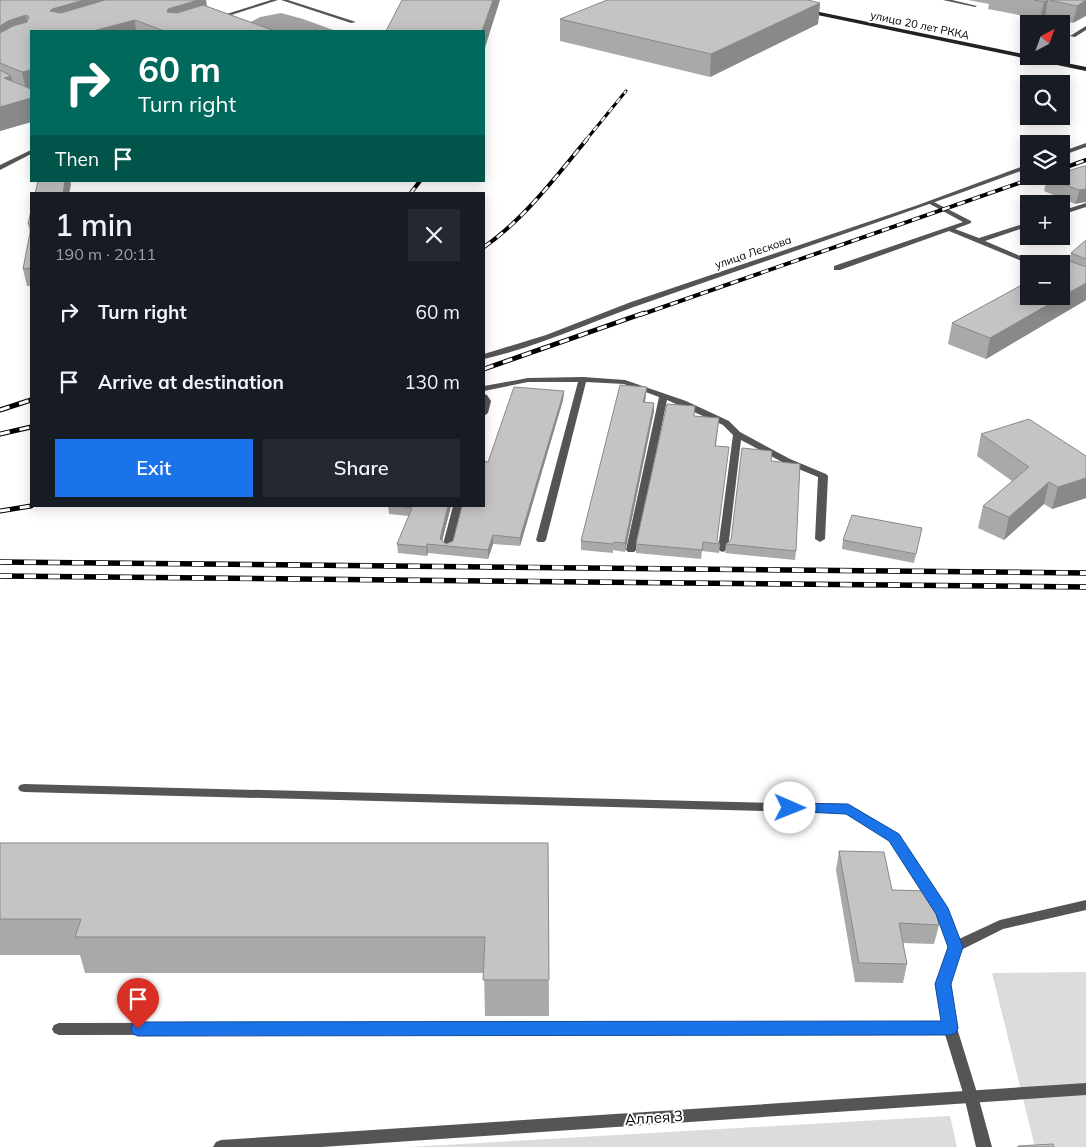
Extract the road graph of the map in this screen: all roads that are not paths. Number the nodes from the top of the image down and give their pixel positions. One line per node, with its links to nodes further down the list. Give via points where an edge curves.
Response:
1 (276, 0): 6 (street)
2 (283, 0): 7 (street)
3 (945, 0): 4 (street)
4 (976, 6)
5 (797, 10): 10 (main road, улица 20 лет РККА)
6 (211, 20)
7 (353, 22)
8 (1086, 28): 9 (street)
9 (1072, 36)
10 (1086, 69)
11 (1086, 145): 12 (street)
12 (1070, 151)
13 (30, 153): 14 (street)
14 (0, 168)
15 (1020, 169): 16 (street, улица Лескова)
16 (930, 202): 20 (street, via 969,222); 24 (street, улица Лескова)
17 (1086, 205): 18 (street)
18 (1070, 210)
19 (1020, 227): 21 (street)
20 (949, 229): 21 (street); 23 (street)
21 (978, 241): 22 (street)
22 (1020, 258)
23 (837, 268)
24 (485, 357)
25 (583, 380): 26 (street, via 528,380); 27 (street, via 625,382); 31 (street)
26 (485, 388)
27 (664, 396): 28 (street, via 726,423); 34 (street)
28 (737, 434): 30 (street, via 823,476); 33 (street)
29 (458, 507): 32 (street)
30 (820, 538)
31 (541, 540)
32 (447, 548)
33 (723, 549)
34 (630, 550)
35 (24, 788): 37 (street, via 848,809 894,838 942,912)
36 (1086, 905): 37 (street, via 1000,925)
37 (956, 947): 38 (street, via 943,984)
38 (950, 1028): 39 (street); 41 (street)
39 (59, 1029)
40 (1086, 1089): 41 (street, Аллея 3)
41 (971, 1096): 42 (street, Аллея 3); 43 (street)
42 (222, 1147)
43 (984, 1147)

